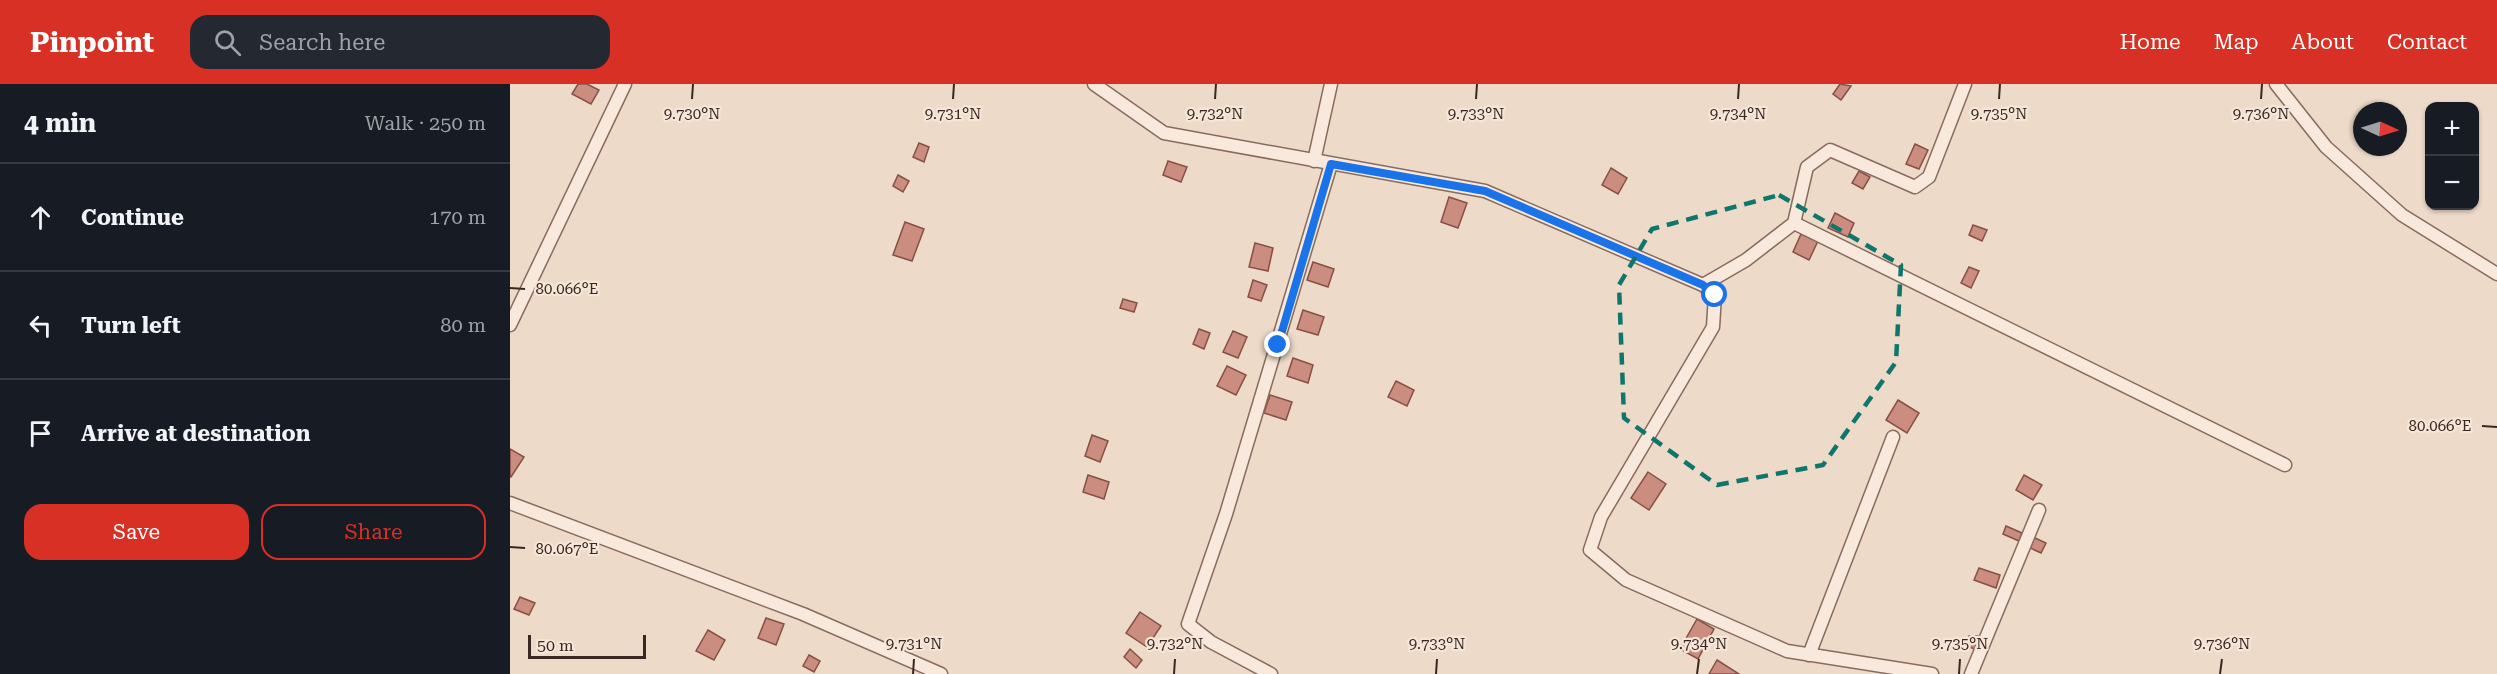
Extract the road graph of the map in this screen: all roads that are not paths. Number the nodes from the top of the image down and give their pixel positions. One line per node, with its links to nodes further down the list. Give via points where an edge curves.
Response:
1 (625, 84): 11 (street)
2 (1094, 84): 6 (street, via 1164,133)
3 (1331, 84): 6 (street)
4 (1965, 84): 8 (street, via 1929,177 1915,187 1830,150 1807,167)
5 (2276, 84): 9 (street, via 2326,147 2402,215)
6 (1314, 161): 7 (street)
7 (1331, 164): 10 (street, via 1485,191); 18 (street, via 1226,514 1188,624 1211,642)
8 (1794, 223): 10 (street, via 1746,260); 13 (street)
9 (2497, 274)
10 (1703, 285): 16 (street, via 1715,295 1713,327 1602,517 1590,550 1626,580 1787,651)
11 (510, 325)
12 (1893, 437): 16 (street)
13 (2285, 465)
14 (510, 503): 17 (street, via 803,614)
15 (2039, 510): 20 (street)
16 (1809, 655): 19 (street)
17 (941, 674)
18 (1271, 674)
19 (1932, 674)
20 (1971, 674)

